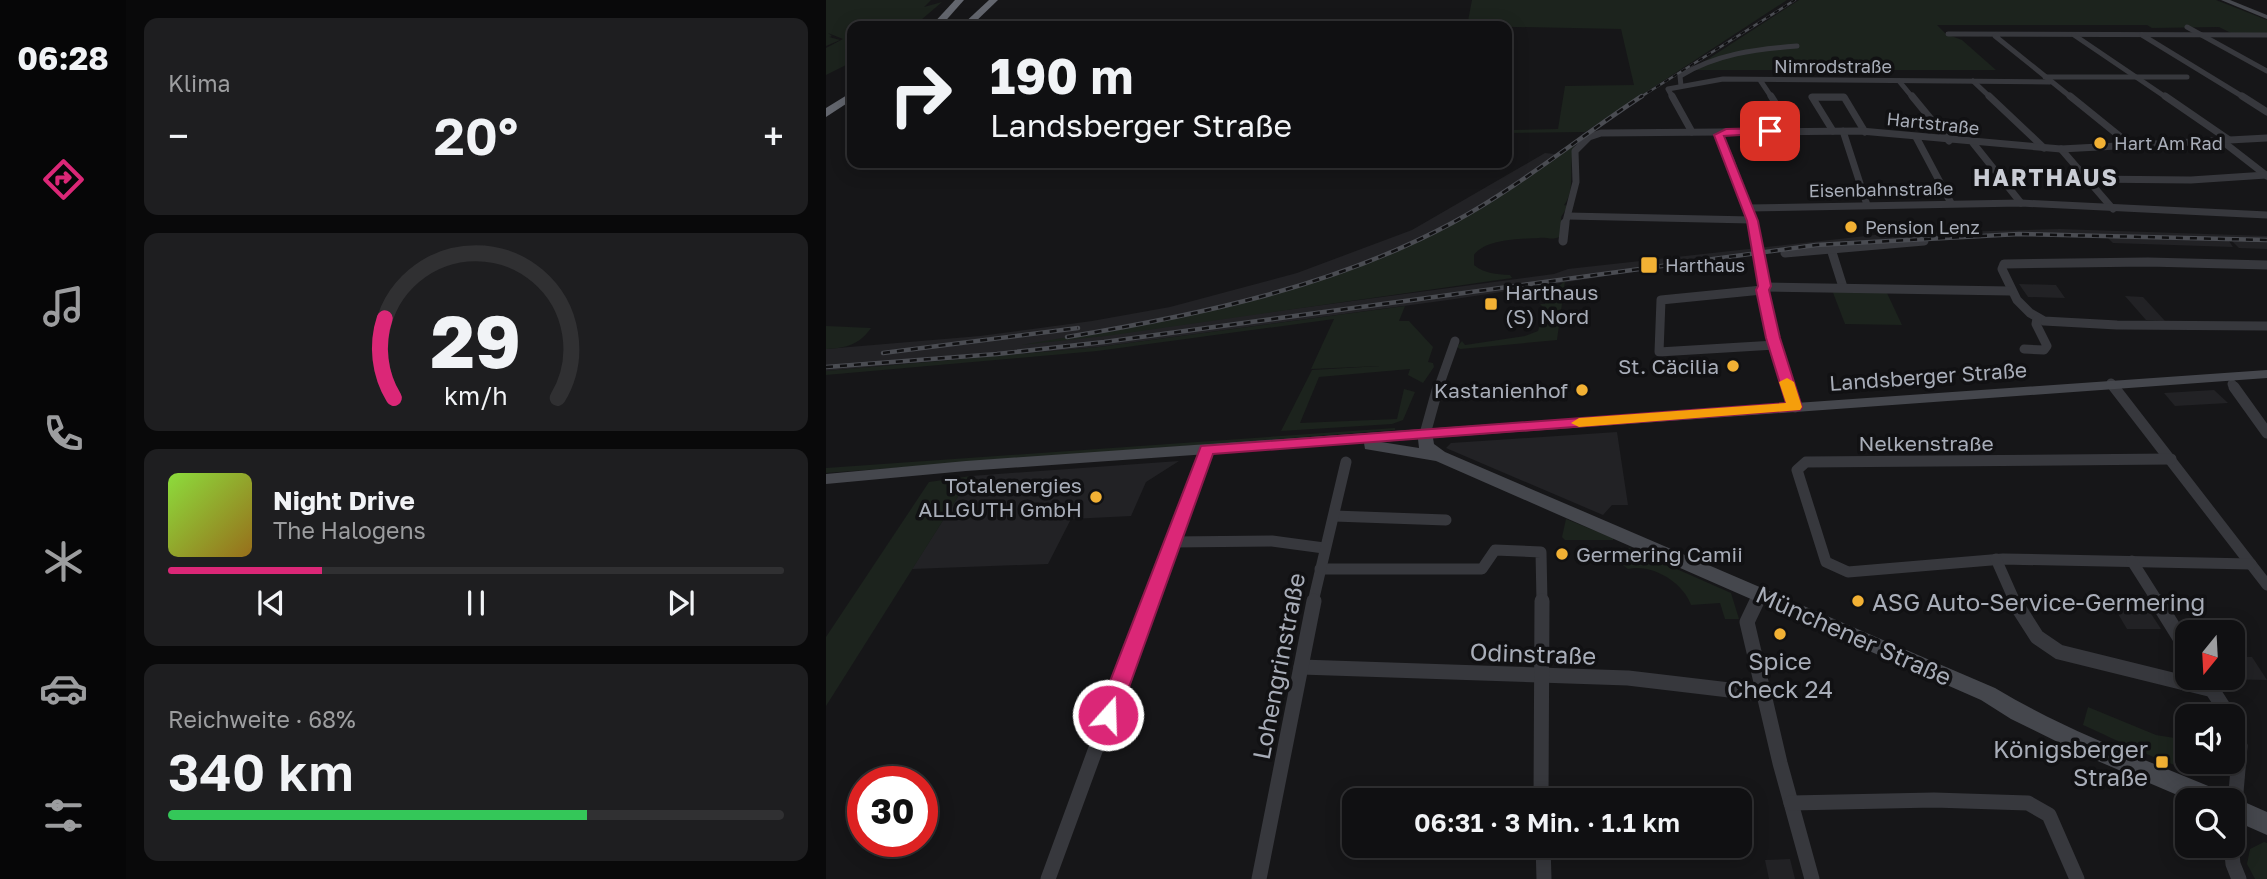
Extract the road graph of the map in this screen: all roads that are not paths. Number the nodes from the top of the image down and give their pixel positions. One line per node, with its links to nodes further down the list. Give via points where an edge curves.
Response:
1 (960, 0): 5 (highway)
2 (2224, 0): 4 (main road)
3 (990, 1): 6 (highway); 7 (highway)
4 (2267, 17)
5 (941, 21)
6 (962, 21)
7 (971, 21)
8 (2186, 27): 13 (street)
9 (1948, 34): 10 (street)
10 (1998, 35): 11 (street); 21 (street)
11 (2074, 35): 12 (street); 17 (street)
12 (2142, 35): 13 (street); 26 (street)
13 (2203, 35): 14 (street); 16 (street)
14 (2267, 35)
15 (1797, 46): 23 (street, via 1752,49 1703,64 1678,79)
16 (2267, 71)
17 (2136, 77): 18 (street, Nimrodstraße); 21 (street, Nimrodstraße); 37 (street)
18 (2187, 77)
19 (1760, 80): 20 (street, Nimrodstraße); 23 (street, Nimrodstraße, via 1718,79); 29 (street)
20 (1899, 80): 22 (street, Nimrodstraße); 38 (street)
21 (2048, 80): 22 (street, Nimrodstraße); 40 (street)
22 (1973, 81): 41 (street)
23 (1681, 86): 32 (street, via 1666,90)
24 (847, 98): 27 (highway)
25 (847, 110): 28 (highway)
26 (2267, 112)
27 (826, 113)
28 (826, 124)
29 (1793, 131): 30 (street, Hartstraße); 33 (street, Hartstraße)
30 (1833, 131): 31 (street, Hartstraße); 34 (street, via 1812,97 1844,97)
31 (1843, 131): 34 (street, Hartstraße); 47 (street)
32 (1692, 132): 33 (street, Hartstraße); 51 (street, Hartstraße, via 1595,135 1575,150 1577,173)
33 (1724, 132): 48 (street, via 1719,135)
34 (1865, 132): 35 (street, Hartstraße)
35 (1916, 137): 38 (street, Hartstraße); 45 (street)
36 (2267, 138): 37 (street, Hartstraße)
37 (2226, 140): 40 (street, Hartstraße); 43 (street)
38 (1949, 141): 39 (street, Hartstraße)
39 (1973, 143): 41 (street, Hartstraße); 46 (street)
40 (2133, 147): 42 (street, Hartstraße)
41 (2044, 148): 42 (street, Hartstraße)
42 (2061, 149): 44 (street)
43 (2266, 173): 44 (street, via 2191,180)
44 (2086, 179): 49 (street)
45 (1951, 203): 46 (street, Eisenbahnstraße); 47 (street, Eisenbahnstraße)
46 (2021, 203): 49 (street, Eisenbahnstraße)
47 (1867, 205): 48 (street, Eisenbahnstraße)
48 (1748, 208): 52 (street)
49 (2113, 209): 50 (street, Eisenbahnstraße)
50 (2267, 215)
51 (1568, 216): 52 (street); 53 (street)
52 (1751, 220): 61 (street)
53 (1563, 241)
54 (1924, 241): 55 (street)
55 (1831, 248): 56 (street); 60 (street)
56 (1785, 253)
57 (2255, 265): 58 (street); 59 (street); 62 (street, via 2004,264)
58 (2267, 265)
59 (2267, 276)
60 (1843, 287): 61 (street); 62 (street)
61 (1763, 288): 66 (street); 66 (street, via 1661,300 1660,352)
62 (2010, 291): 63 (street)
63 (2037, 319): 64 (street, via 2117,326); 67 (street, via 2048,346)
64 (2267, 326)
65 (1455, 341): 73 (street)
66 (1775, 345): 71 (street)
67 (2024, 349)
68 (2267, 374): 69 (main road, Landsberger Straße)
69 (2111, 383): 71 (main road, Landsberger Straße); 77 (street)
70 (2231, 384): 72 (street)
71 (1795, 407): 73 (main road, Landsberger Straße)
72 (2267, 433)
73 (1425, 434): 74 (main road, Landsberger Straße); 76 (main road, via 1426,446)
74 (1323, 442): 75 (main road, Landsberger Straße); 76 (main road, Münchener Straße)
75 (1206, 450): 79 (main road, Landsberger Straße); 82 (street)
76 (1439, 456): 89 (main road, Münchener Straße)
77 (2171, 459): 84 (street, Nelkenstraße, via 1806,462 1798,466 1826,562 1839,570); 86 (street)
78 (1346, 462): 80 (street, Lohengrinstraße)
79 (826, 479)
80 (1334, 516): 81 (street); 83 (street, Lohengrinstraße)
81 (1446, 520)
82 (1172, 542): 83 (street, via 1279,542); 104 (street)
83 (1324, 548): 87 (street, Lohengrinstraße)
84 (1996, 559): 85 (street); 93 (street, via 2039,641 2050,649)
85 (2132, 561): 86 (street); 90 (street)
86 (2252, 564): 88 (street)
87 (1320, 569): 91 (street, Lohengrinstraße); 92 (street, via 1482,569 1495,550 1541,552)
88 (2267, 585)
89 (1760, 594): 95 (street, via 1747,622); 98 (main road, Münchener Straße, via 1988,694)
90 (2175, 630)
91 (1301, 667): 92 (street, Odinstraße); 105 (street, Lohengrinstraße)
92 (1542, 677): 95 (street, Odinstraße, via 1638,679); 97 (street)
93 (2175, 680)
94 (2213, 690): 96 (street)
95 (1763, 694): 99 (street)
96 (2222, 704)
97 (1541, 788)
98 (2179, 788)
99 (1791, 803): 107 (street); 108 (street, via 2028,803 2049,816)
100 (2245, 816): 101 (main road, Münchener Straße)
101 (2267, 824)
102 (1543, 858): 106 (street)
103 (2231, 858): 109 (street)
104 (1048, 879)
105 (1259, 879)
106 (1544, 879)
107 (1812, 879)
108 (2077, 879)
109 (2239, 879)

